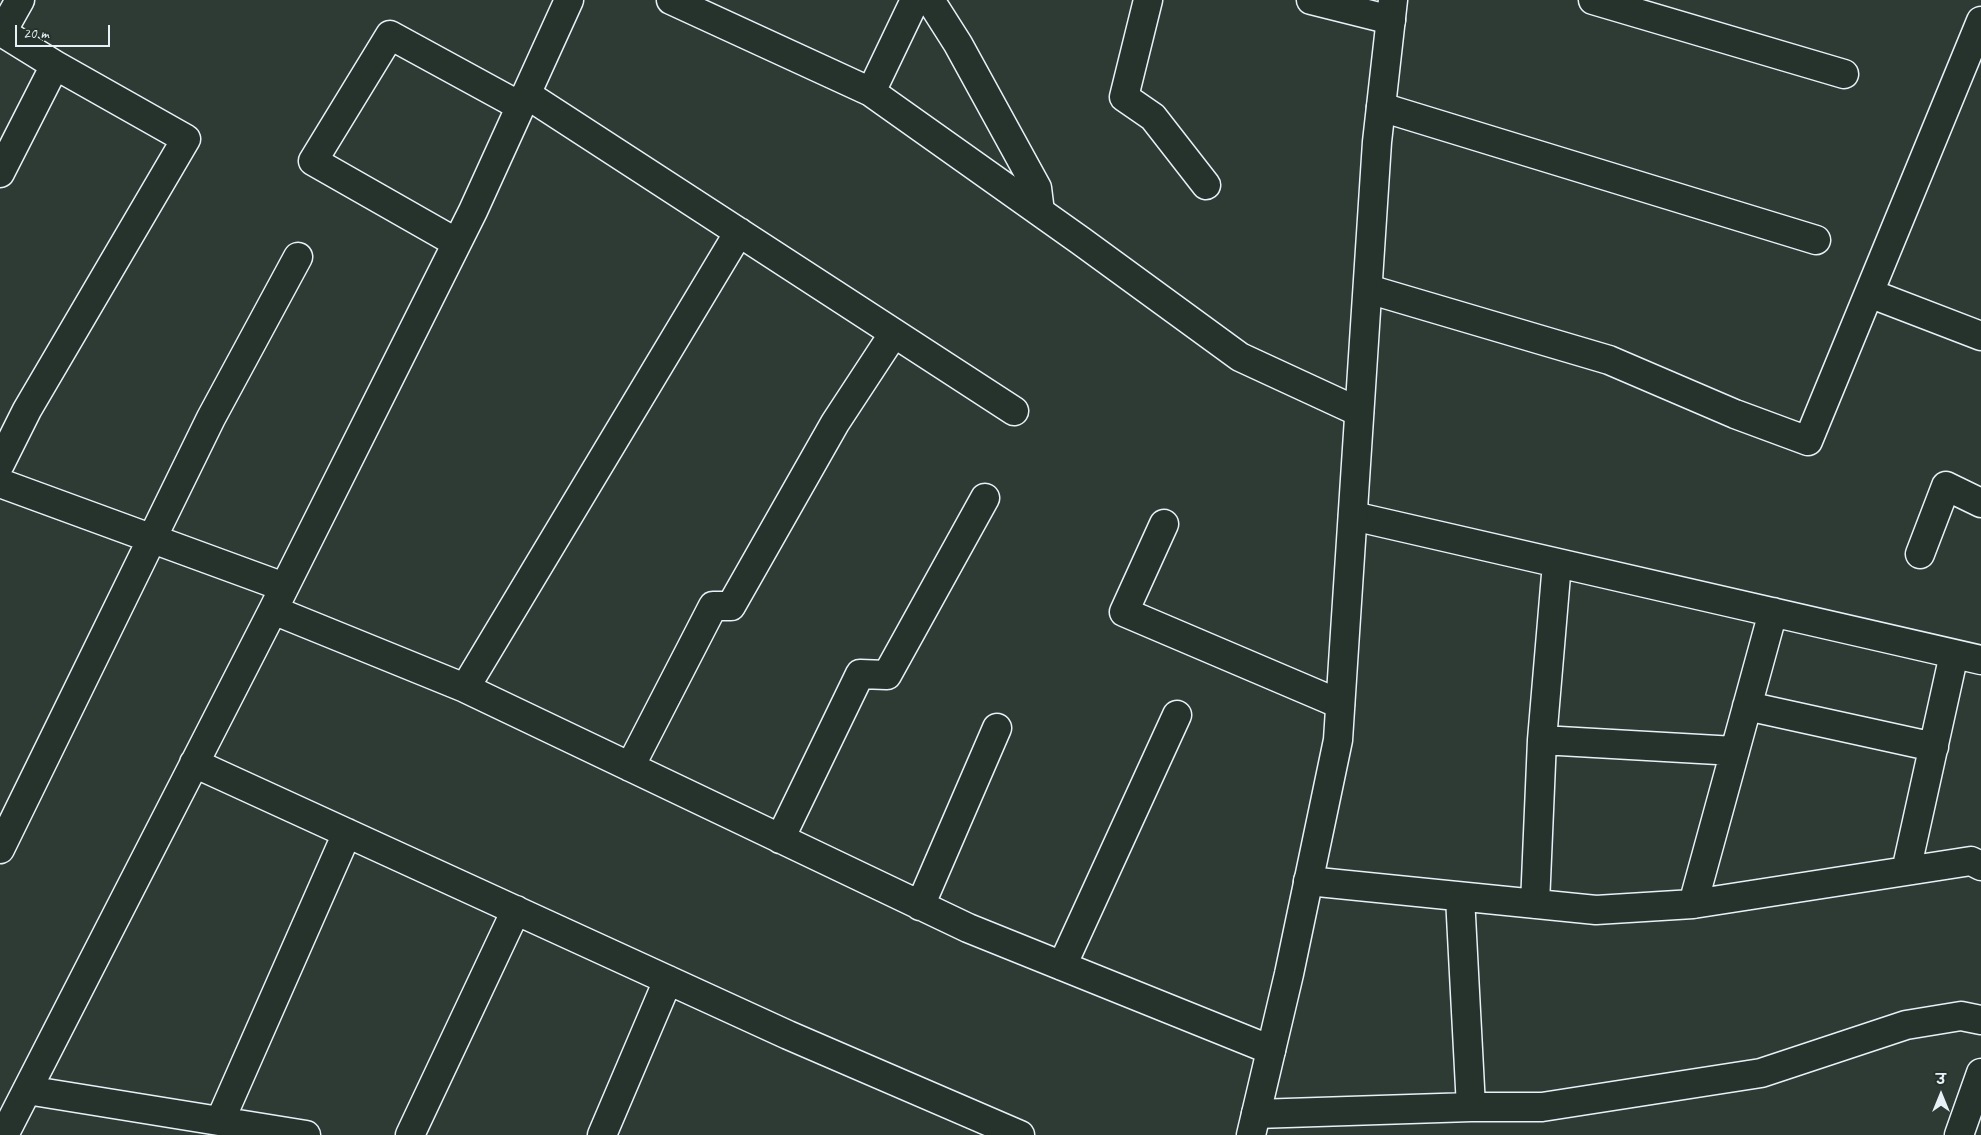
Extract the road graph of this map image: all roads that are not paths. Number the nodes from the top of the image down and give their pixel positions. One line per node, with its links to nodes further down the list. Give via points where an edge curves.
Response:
1 (20, 0): 11 (street)
2 (569, 0): 15 (street)
3 (671, 0): 14 (street)
4 (915, 0): 14 (street)
5 (930, 0): 19 (street, via 958,44 1037,188)
6 (1148, 0): 18 (street, via 1124,98 1154,117)
7 (1311, 0): 9 (street)
8 (1593, 0): 13 (street)
9 (1392, 10): 16 (street)
10 (1981, 21): 25 (street)
11 (1, 32): 12 (street)
12 (55, 65): 17 (street); 30 (street, via 186,139 27,410)
13 (1844, 74)
14 (872, 92): 19 (street)
15 (523, 100): 20 (street); 22 (street); 22 (street, via 390,35 313,161)
16 (1381, 107): 21 (street); 24 (street)
17 (0, 173)
18 (1206, 185)
19 (1040, 212): 29 (street, via 1240,357)
20 (739, 232): 26 (street); 43 (street)
21 (1816, 240)
22 (457, 243): 39 (street)
23 (298, 257): 36 (street, via 211,418)
24 (1368, 289): 25 (street, via 1609,360 1734,414 1808,441); 29 (street)
25 (1869, 292): 27 (street)
26 (894, 333): 28 (street); 52 (street, via 835,422 731,606 713,606)
27 (1981, 336)
28 (1014, 411)
29 (1359, 412): 34 (street)
30 (0, 464)
31 (0, 483): 36 (street)
32 (985, 498): 54 (street, via 887,675 860,674)
33 (1981, 503): 37 (street, via 1946,486)
34 (1352, 516): 38 (street); 44 (street)
35 (1164, 524): 44 (street, via 1124,612)
36 (152, 539): 39 (street); 55 (street)
37 (1920, 554)
38 (1557, 563): 40 (street); 48 (street)
39 (279, 599): 43 (street); 51 (street)
40 (1773, 612): 41 (street); 45 (street)
41 (1954, 654): 42 (street); 49 (street)
42 (1981, 660)
43 (465, 688): 52 (street)
44 (1340, 704): 58 (street, via 1338,740)
45 (1747, 706): 49 (street); 50 (street)
46 (1177, 715): 64 (street)
47 (997, 728): 62 (street)
48 (1542, 740): 50 (street); 60 (street)
49 (1934, 747): 57 (street)
50 (1735, 751): 61 (street)
51 (194, 764): 53 (street); 69 (street)
52 (630, 767): 54 (street)
53 (347, 833): 63 (street); 71 (street)
54 (780, 839): 62 (street)
55 (0, 849)
56 (1981, 866): 57 (street, via 1971,861)
57 (1906, 871): 61 (street)
58 (1308, 881): 59 (street); 67 (street)
59 (1460, 897): 60 (street); 70 (street)
60 (1536, 904): 61 (street, via 1596,910)
61 (1693, 904)
62 (920, 906): 64 (street)
63 (516, 910): 65 (street); 75 (street)
64 (1062, 966): 67 (street)
65 (668, 980): 76 (street); 77 (street)
66 (1981, 1020): 70 (street, via 1961,1016 1906,1025 1761,1073 1542,1106)
67 (1270, 1050): 72 (street)
68 (1981, 1073): 78 (street)
69 (27, 1090): 71 (street); 73 (street)
70 (1471, 1106): 72 (street)
71 (220, 1121): 74 (street)
72 (1254, 1125)
73 (4, 1135)
74 (306, 1135)
75 (410, 1135)
76 (602, 1135)
77 (1020, 1135)
78 (1958, 1135)

